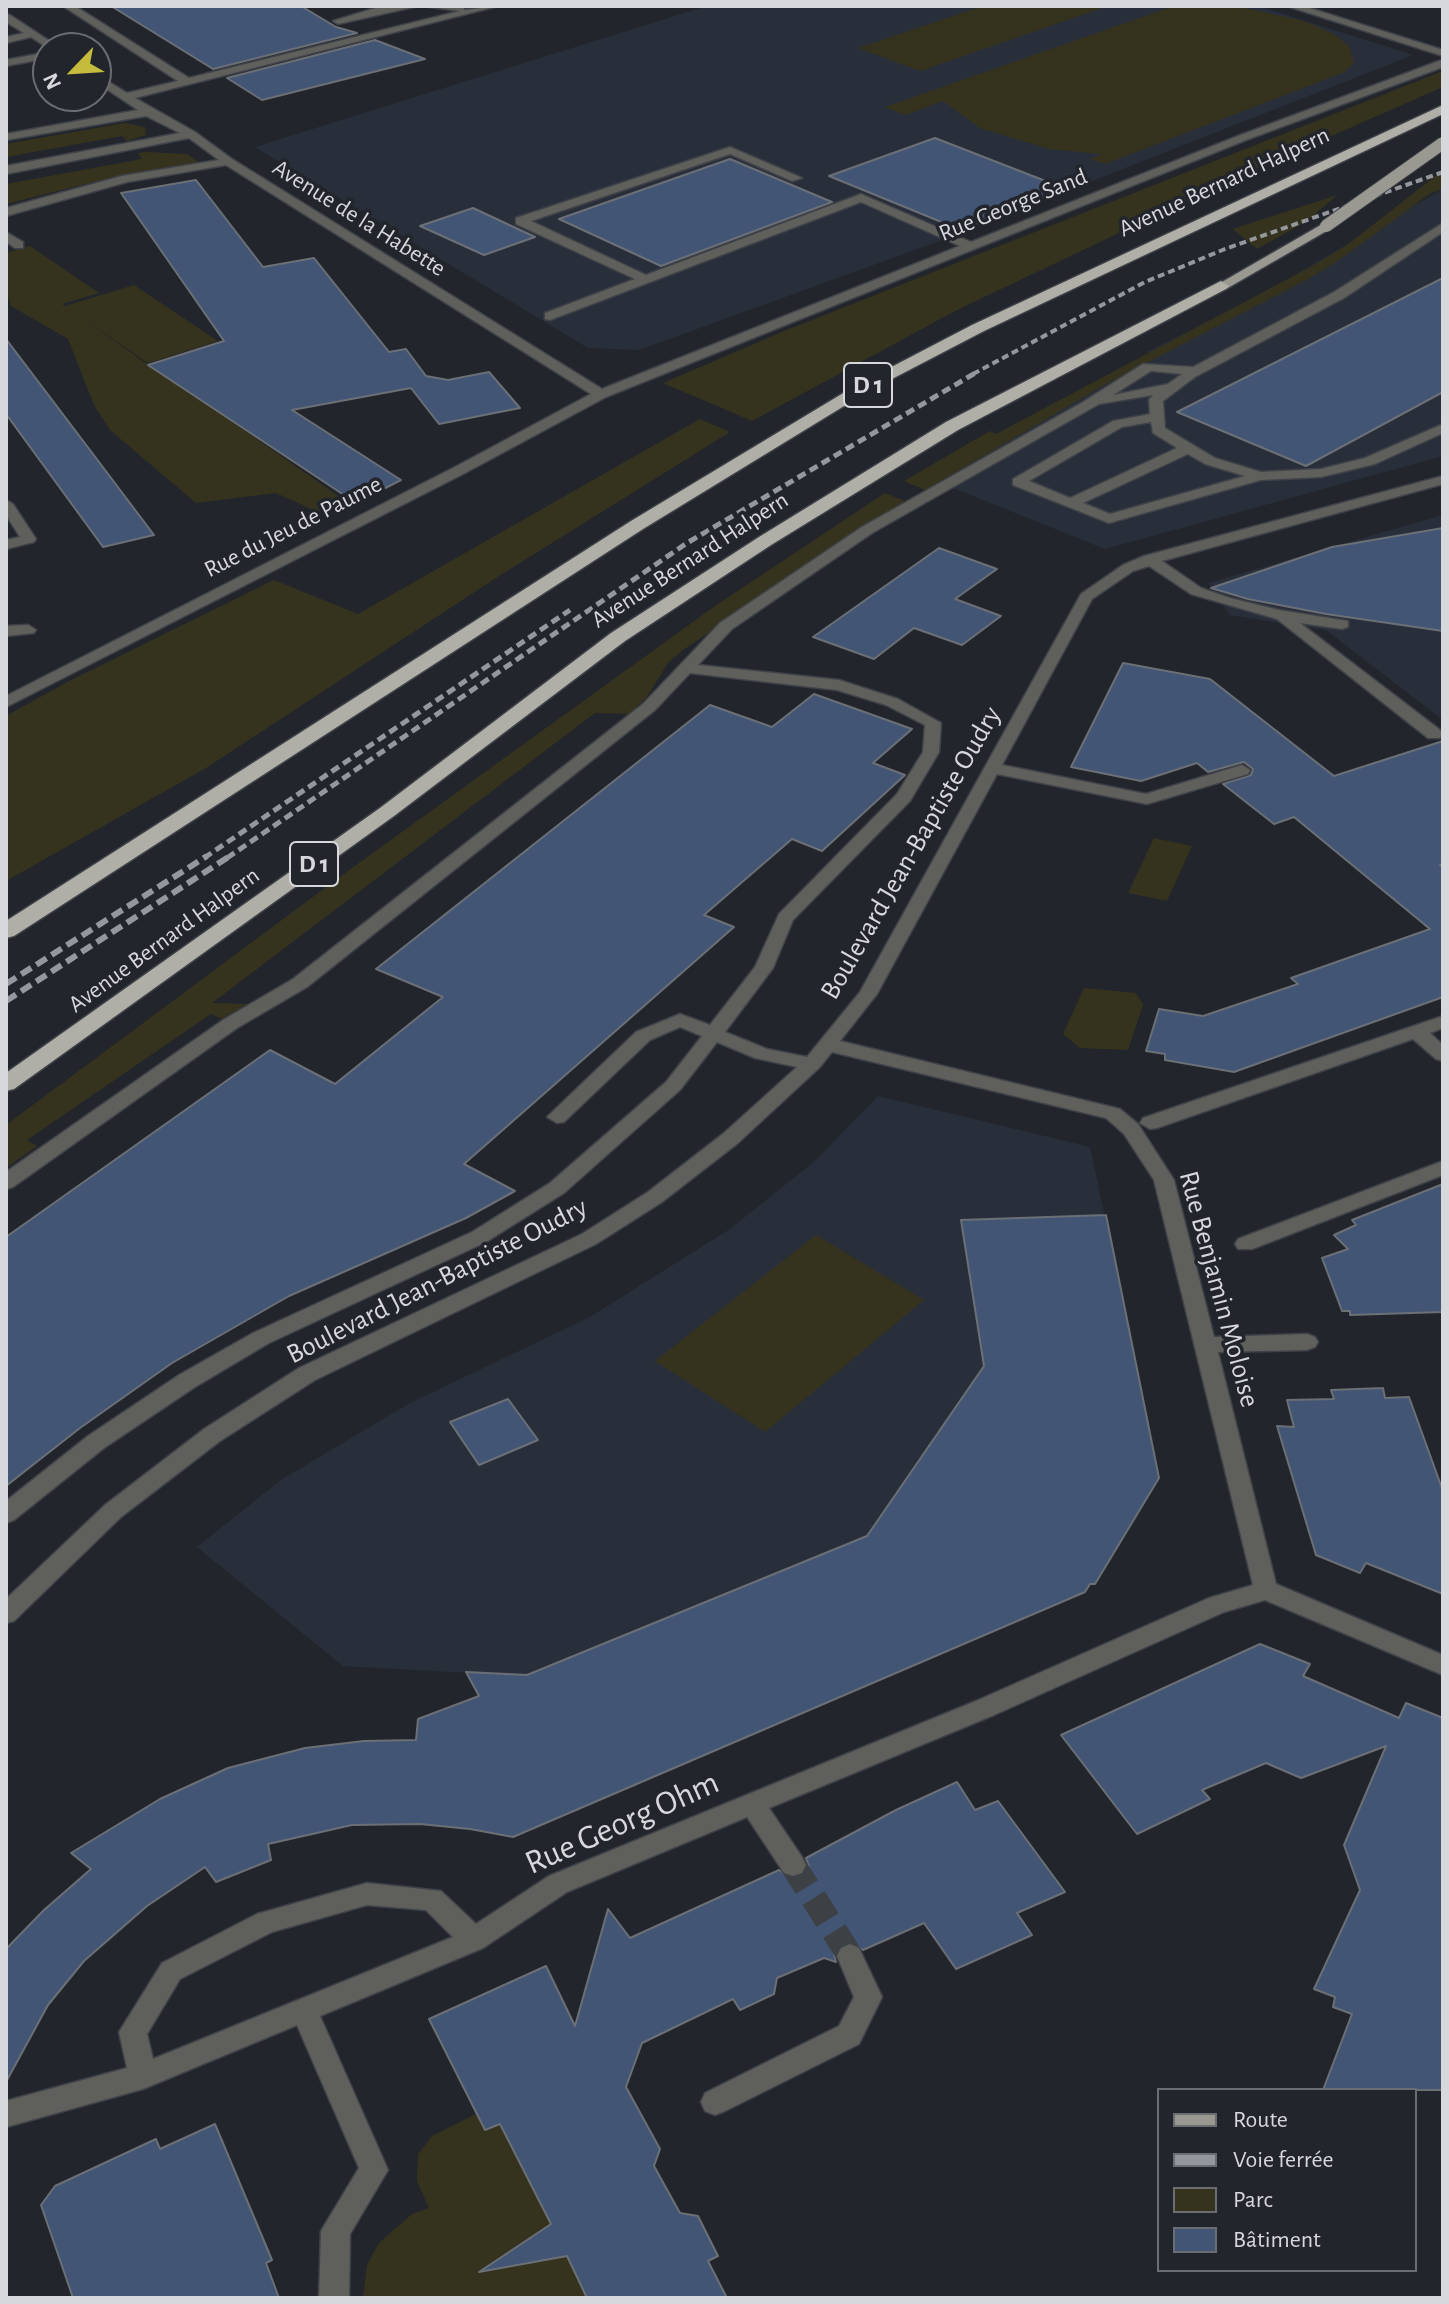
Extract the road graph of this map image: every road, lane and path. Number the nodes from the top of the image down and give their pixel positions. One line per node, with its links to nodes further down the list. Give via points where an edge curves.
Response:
1 (68, 6): 16 (street)
2 (415, 6): 8 (street); 9 (street)
3 (428, 6): 6 (street)
4 (493, 6): 6 (street)
5 (1292, 6): 12 (street)
6 (476, 10): 9 (street)
7 (6, 17): 10 (street)
8 (338, 21)
9 (423, 24): 16 (street)
10 (32, 34): 11 (street)
11 (6, 40)
12 (1443, 53)
13 (32, 58): 14 (street)
14 (6, 63)
15 (1443, 63): 31 (street, Rue George Sand)
16 (186, 81): 18 (street)
17 (112, 88): 18 (street, Avenue de la Habette)
18 (125, 97): 20 (street, Avenue de la Habette)
19 (1443, 109): 57 (highway, Avenue Bernard Halpern / D 1, via 1098,270 861,389 611,542)
20 (148, 112): 21 (street, Avenue de la Habette); 22 (street)
21 (191, 134): 24 (street, Avenue de la Habette); 25 (street)
22 (6, 137)
23 (1443, 143): 33 (main road, Avenue Bernard Halpern / D 1, bridge, via 1326,226)
24 (228, 161): 27 (street, via 126,179); 37 (street, Avenue de la Habette)
25 (6, 170)
26 (796, 178): 32 (street, via 730,150 520,221)
27 (6, 212)
28 (1443, 227): 35 (street, via 1339,295)
29 (6, 236): 30 (street)
30 (19, 245)
31 (970, 246): 32 (street, via 861,198); 37 (street, Rue George Sand)
32 (646, 280): 34 (street)
33 (1221, 286): 64 (highway, Avenue Bernard Halpern / D 1, via 952,426 618,637 387,812)
34 (550, 316)
35 (1195, 371): 36 (street); 38 (street, via 1148,367)
36 (1173, 387): 38 (street); 39 (street, via 1156,400)
37 (601, 394): 53 (street, Rue du Jeu de Paume)
38 (1088, 405): 52 (street, via 867,530 726,626)
39 (1157, 417): 41 (street, via 1158,430); 44 (street, via 1118,424 1018,482)
40 (1443, 428): 42 (street, via 1370,461 1321,473)
41 (1188, 448): 42 (street, via 1210,461); 44 (street)
42 (1260, 476): 44 (street, via 1109,519)
43 (1443, 480): 47 (street, Boulevard Jean-Baptiste Oudry)
44 (1071, 503)
45 (6, 504): 46 (street, via 29,539)
46 (6, 545)
47 (1149, 559): 48 (street, via 1196,591); 55 (street, Boulevard Jean-Baptiste Oudry, via 1086,597)
48 (1279, 615): 49 (street); 54 (street)
49 (1342, 624)
50 (28, 630): 51 (street)
51 (6, 631)
52 (685, 668): 60 (street, via 839,685 892,702 933,723 931,752 904,797 785,918 764,968); 68 (street, via 649,707 300,983 230,1024)
53 (6, 702)
54 (1434, 734)
55 (994, 768): 56 (street, via 1147,799); 61 (street, Boulevard Jean-Baptiste Oudry, via 868,994)
56 (1242, 770)
57 (6, 931)
58 (1443, 1022): 59 (street)
59 (1417, 1032): 62 (street); 66 (street)
60 (715, 1033): 63 (street, via 762,1054); 65 (street, via 680,1020 643,1036); 72 (street, via 673,1086 557,1188 479,1237 261,1338 187,1381 96,1442)
61 (830, 1045): 63 (street, Boulevard Jean-Baptiste Oudry); 71 (street, Rue Benjamin Moloise, via 1113,1113 1131,1129 1164,1180)
62 (1443, 1055)
63 (812, 1064): 74 (street, Boulevard Jean-Baptiste Oudry, via 731,1138 655,1197 589,1239 307,1374 212,1435 113,1511)
64 (6, 1084)
65 (557, 1117)
66 (1150, 1123)
67 (1443, 1168): 69 (street)
68 (6, 1182)
69 (1245, 1244)
70 (1307, 1342): 71 (street)
71 (1205, 1345): 73 (street, Rue Benjamin Moloise)
72 (6, 1514)
73 (1266, 1590): 75 (street); 76 (street, Rue Georg Ohm, via 1217,1605)
74 (6, 1614)
75 (1443, 1665)
76 (752, 1804): 77 (street); 78 (street, Rue Georg Ohm, via 558,1884)
77 (793, 1865)
78 (474, 1940): 80 (street, Rue Georg Ohm); 81 (street, via 432,1899 367,1894 266,1922 171,1971 133,2032)
79 (850, 1956): 82 (street, via 868,1997 849,2035)
80 (304, 2009): 81 (street, Rue Georg Ohm); 84 (street, via 374,2170 336,2231)
81 (143, 2076): 83 (street, Rue Georg Ohm)
82 (715, 2102)
83 (6, 2114)
84 (334, 2298)

